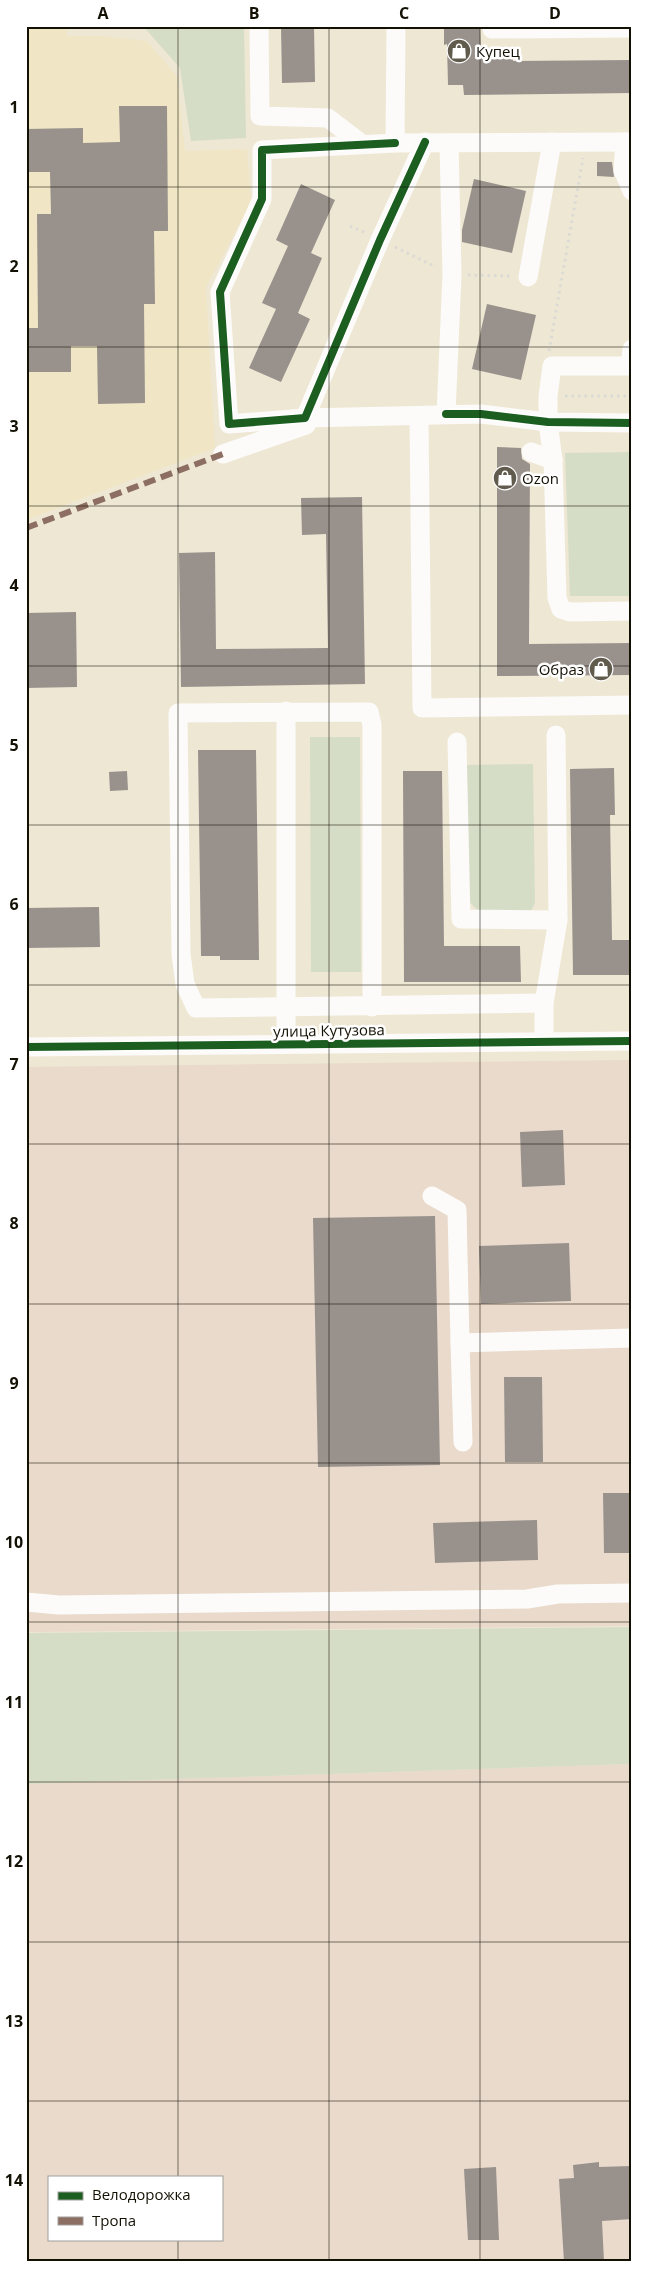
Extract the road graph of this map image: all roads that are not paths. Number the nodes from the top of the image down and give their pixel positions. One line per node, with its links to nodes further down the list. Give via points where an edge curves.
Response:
1 (259, 26): 10 (street, via 260,116 328,118)
2 (396, 26): 8 (street)
3 (492, 26): 4 (street)
4 (632, 28)
5 (425, 142): 8 (street); 9 (street); 17 (street)
6 (552, 142): 7 (street); 9 (street); 12 (street)
7 (628, 142): 11 (street, via 623,170)
8 (395, 143): 10 (street)
9 (449, 143): 14 (street, via 452,275)
10 (362, 144): 17 (street, via 262,150 262,199 220,292 228,424)
11 (632, 191)
12 (528, 277)
13 (632, 349): 18 (street, via 630,366 552,366)
14 (446, 414): 15 (street); 18 (street, via 481,414)
15 (419, 416): 16 (street); 24 (street, via 422,708)
16 (330, 417): 17 (street); 21 (street)
17 (305, 418)
18 (548, 422): 19 (street); 22 (street)
19 (632, 423)
20 (531, 452): 22 (street)
21 (223, 454)
22 (553, 460): 23 (street, via 557,598 561,609 570,612)
23 (632, 611)
24 (632, 704)
25 (286, 711): 30 (street, via 369,712 372,725); 31 (street); 31 (street, via 178,713 181,954 185,984 196,1008)
26 (556, 735): 28 (street)
27 (457, 742): 28 (street, via 461,919)
28 (558, 920): 29 (street)
29 (544, 1004): 30 (street); 32 (street)
30 (372, 1007): 31 (street)
31 (285, 1008): 34 (street)
32 (544, 1041): 33 (street, улица Кутузова); 34 (street, улица Кутузова)
33 (632, 1041)
34 (286, 1044): 35 (street, улица Кутузова)
35 (26, 1047)
36 (432, 1196): 38 (street, via 457,1210)
37 (632, 1338): 38 (street)
38 (460, 1343): 39 (street)
39 (463, 1442)
40 (632, 1593): 41 (street, via 558,1594 526,1599 59,1605)
41 (26, 1602)

